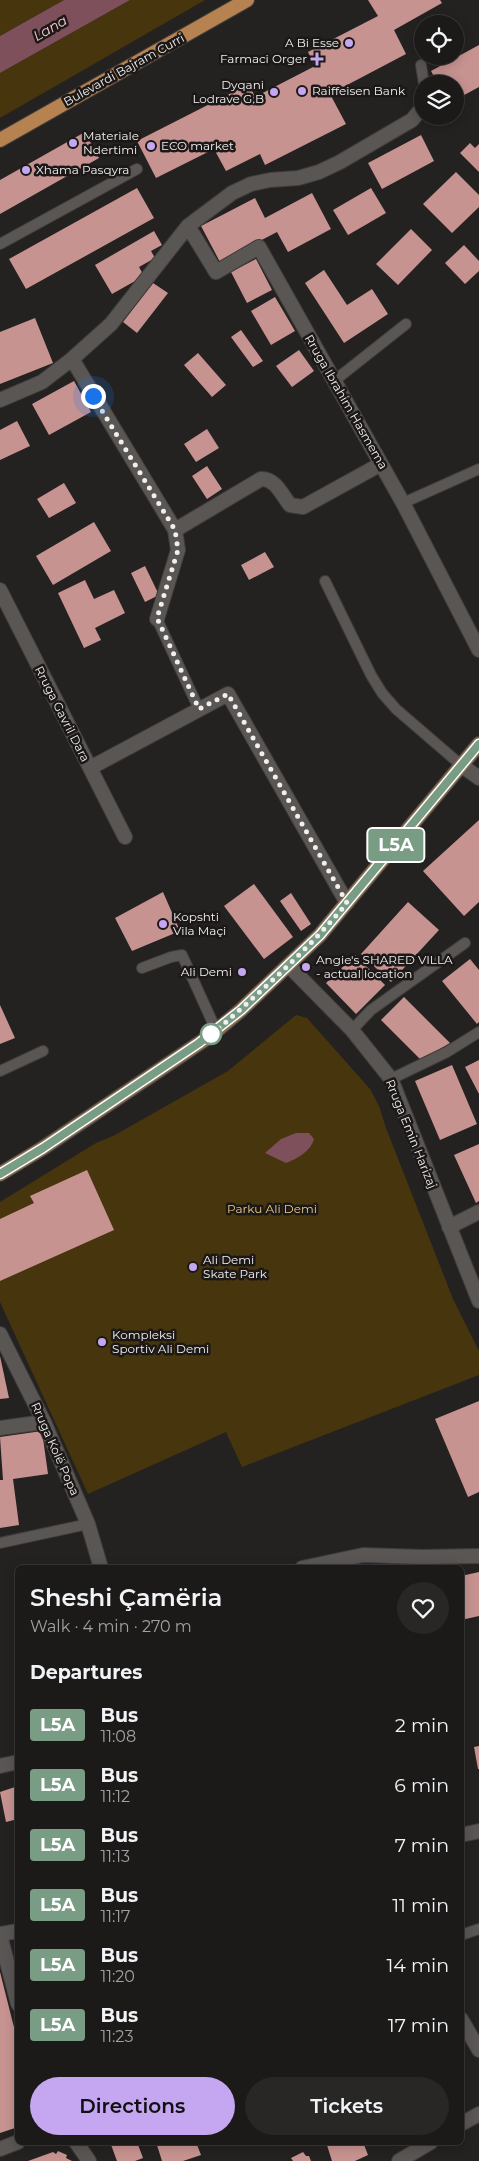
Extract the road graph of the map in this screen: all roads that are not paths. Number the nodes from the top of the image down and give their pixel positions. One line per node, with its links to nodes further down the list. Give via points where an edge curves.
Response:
1 (247, 0): 5 (main road, Bulevardi Bajram Curri)
2 (420, 65): 3 (lane)
3 (422, 75)
4 (414, 118): 7 (street, via 319,172 251,184 232,193)
5 (0, 140)
6 (137, 169): 8 (lane)
7 (188, 226): 10 (street, via 110,324); 11 (street, Rruga Ibrahim Hasmema, via 216,272 259,247)
8 (0, 244)
9 (406, 324): 11 (lane)
10 (72, 359): 12 (street, via 42,382); 16 (street)
11 (334, 381): 13 (street, Rruga Ibrahim Hasmema)
12 (0, 400)
13 (381, 464): 15 (street, Rruga Ibrahim Hasmema); 16 (street, via 303,507 290,505 272,482 267,478 261,479)
14 (479, 469): 15 (lane)
15 (403, 503): 20 (street, Rruga Ibrahim Hasmema)
16 (175, 530): 19 (street, via 178,550)
17 (325, 581): 23 (lane, via 382,693)
18 (0, 590): 24 (street, Rruga Gavril Dara)
19 (157, 618): 21 (lane)
20 (479, 650)
21 (199, 709): 24 (street); 27 (street, via 228,694)
22 (479, 744): 23 (main road)
23 (461, 765): 25 (street); 27 (main road)
24 (90, 768): 26 (street, Rruga Gavril Dara)
25 (479, 778)
26 (126, 837)
27 (347, 903): 29 (main road)
28 (464, 943): 32 (lane, via 371,1010)
29 (289, 966): 31 (main road); 32 (street, Rruga Emin Harizaj)
30 (142, 968): 31 (lane, via 182,955)
31 (216, 1030): 37 (main road)
32 (352, 1030): 36 (street, Rruga Emin Harizaj)
33 (479, 1032): 36 (lane)
34 (43, 1050): 35 (lane)
35 (0, 1071)
36 (391, 1079): 39 (street, Rruga Emin Harizaj)
37 (0, 1174)
38 (479, 1212): 39 (street)
39 (449, 1227): 40 (street, Rruga Emin Harizaj)
40 (479, 1301)
41 (1, 1338): 42 (street, Rruga Kolë Popa)
42 (44, 1422): 43 (street); 44 (street, Rruga Kolë Popa)
43 (0, 1428)
44 (88, 1524): 45 (lane); 47 (street, Rruga Kolë Popa)
45 (0, 1543)
46 (479, 1556): 48 (street, via 363,1555)
47 (100, 1565)
48 (314, 1565)
49 (15, 1763): 50 (street)
50 (0, 1766)
51 (479, 1831): 52 (street)
52 (464, 1834)
53 (479, 1929): 55 (lane)
54 (15, 1932): 56 (street)
55 (464, 1934)
56 (0, 1935): 57 (street)
57 (15, 1992)
58 (464, 2024): 59 (street)
59 (479, 2050)
60 (478, 2115): 61 (street)
61 (464, 2122)
62 (15, 2143): 65 (street)
63 (78, 2145): 66 (street)
64 (426, 2145): 67 (street)
65 (0, 2149)
66 (88, 2161)
67 (400, 2161)

